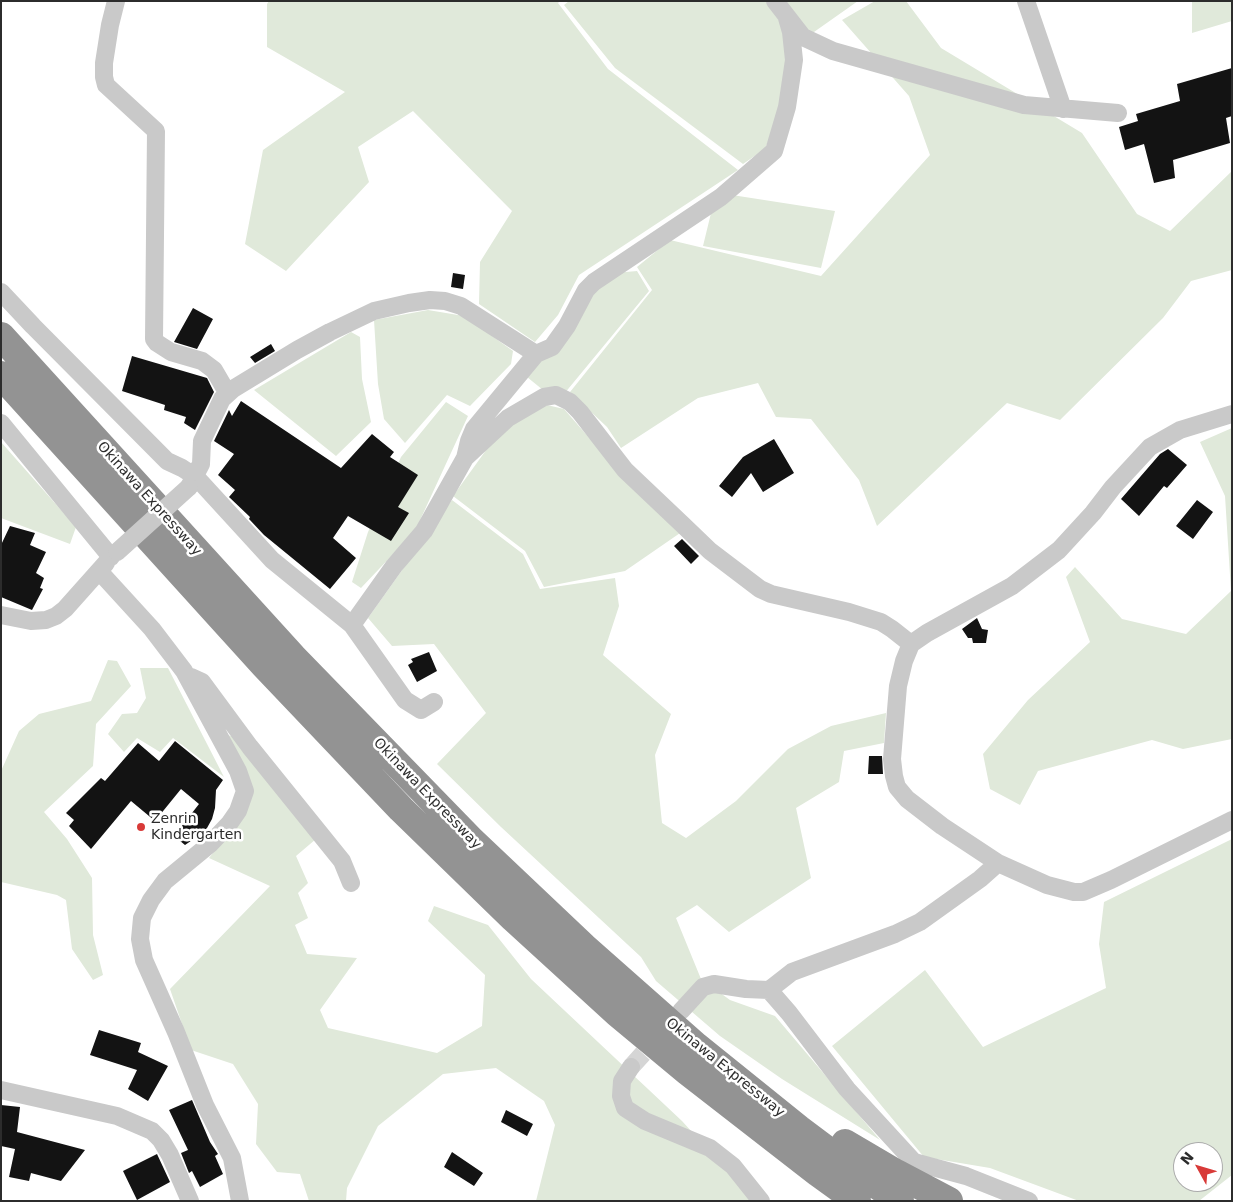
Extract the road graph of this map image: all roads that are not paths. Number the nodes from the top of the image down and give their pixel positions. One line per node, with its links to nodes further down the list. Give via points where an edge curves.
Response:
1 (116, 1): 11 (street, via 104,63 106,86 156,130 154,339 170,352 208,365)
2 (775, 1): 4 (street)
3 (1026, 1): 5 (street)
4 (787, 18): 5 (street, via 803,37 833,51 1024,105); 9 (street, via 794,60 787,107 774,151 721,197 594,282 552,347)
5 (1063, 108): 6 (street)
6 (1118, 113)
7 (1, 292): 15 (street, via 167,461 182,468)
8 (1, 336): 28 (highway, Okinawa Expressway, via 294,657 465,834 656,1012)
9 (536, 354): 11 (street, via 461,306 430,300 390,306 360,316 297,350); 14 (street, via 474,429)
10 (1, 375): 30 (highway, Okinawa Expressway, via 264,665 401,809 616,1013)
11 (228, 394): 15 (street, via 222,399 202,441 201,464)
12 (1232, 414): 19 (street, via 1180,430 1150,447 1059,550 1012,586)
13 (1, 423): 16 (street)
14 (465, 458): 18 (street, via 424,531 394,566); 19 (street, via 508,418 544,397 556,395 580,412 625,470 696,538 760,589 881,622)
15 (192, 482): 16 (street, bridge); 18 (street, via 272,560)
16 (109, 560): 17 (street, via 65,609 46,620 30,621); 20 (street, via 152,629)
17 (1, 614)
18 (352, 625): 21 (street, via 405,700 421,710)
19 (911, 644): 23 (street, via 900,678 895,713 892,759 897,787 927,815)
20 (186, 675): 24 (street, via 202,682 342,861); 32 (street, via 238,771 244,791 238,811 229,824 165,881 151,900 142,918 140,939 144,960 205,1105 232,1158)
21 (434, 702)
22 (1232, 820): 23 (street, via 1083,892 1047,885)
23 (998, 863): 25 (street, via 920,922 792,972)
24 (350, 883)
25 (769, 990): 26 (street, via 714,984 703,987); 38 (street, via 846,1089 914,1162 966,1176)
26 (681, 1011)
27 (631, 1067): 33 (street, via 622,1081 621,1096 625,1108 645,1121 710,1148 733,1166)
28 (746, 1086): 36 (highway, Okinawa Expressway, via 843,1162); 37 (highway)
29 (1, 1090): 31 (street, via 117,1116 152,1131 170,1155)
30 (716, 1096): 34 (highway, via 805,1184); 35 (highway, Okinawa Expressway)
31 (190, 1201)
32 (240, 1201)
33 (761, 1201)
34 (827, 1201)
35 (857, 1201)
36 (900, 1201)
37 (948, 1201)
38 (1029, 1201)

